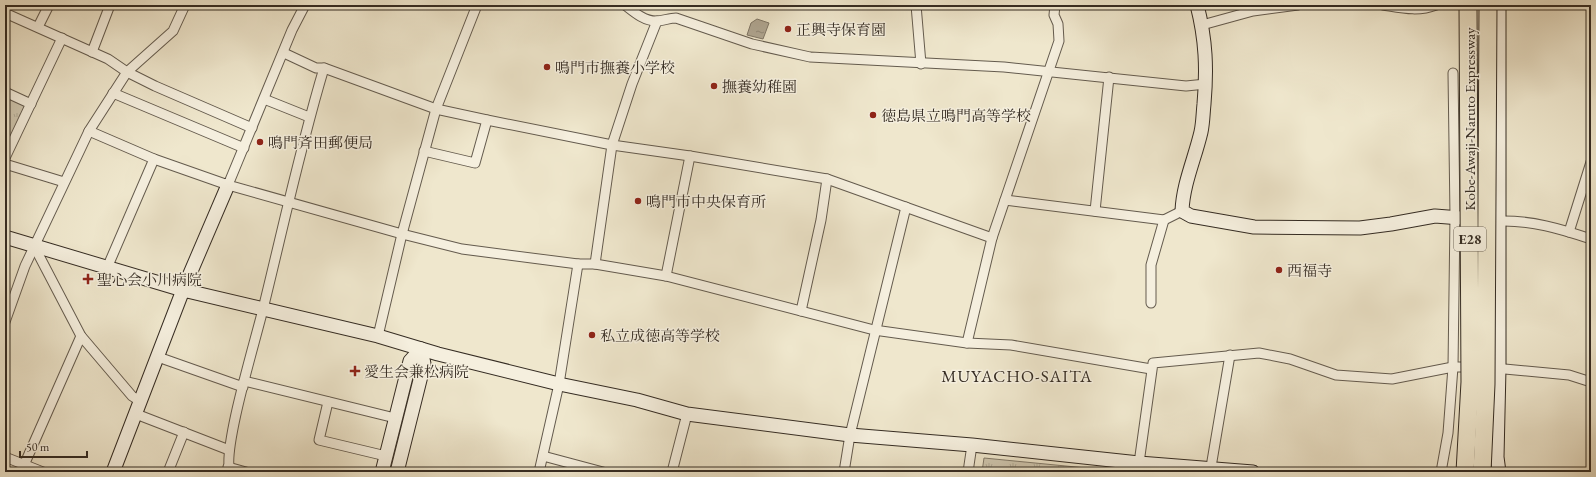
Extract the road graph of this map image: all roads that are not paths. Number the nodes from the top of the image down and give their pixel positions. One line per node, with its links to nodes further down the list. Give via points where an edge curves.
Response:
1 (48, 5): 19 (street)
2 (110, 5): 21 (street)
3 (185, 5): 25 (street, via 173,31)
4 (305, 5): 22 (street)
5 (477, 5): 34 (street)
6 (625, 5): 17 (street, via 647,20)
7 (916, 5): 23 (street)
8 (1055, 5): 26 (street, via 1054,15 1058,24 1059,41)
9 (1197, 5): 18 (street)
10 (1298, 5): 18 (street, via 1253,11)
11 (1383, 5): 12 (street, via 1414,10)
12 (1436, 5)
13 (1468, 5): 115 (highway, Kobe-Awaji-Naruto Expressway / E28, bridge, via 1470,382)
14 (1488, 5): 116 (highway, Kobe-Awaji-Naruto Expressway / E28, bridge, via 1486,384)
15 (1499, 5): 57 (street)
16 (5, 13): 19 (street)
17 (657, 21): 23 (street, via 676,18 752,44 810,57); 39 (street, via 632,84)
18 (1202, 25): 29 (street)
19 (38, 27): 20 (street)
20 (62, 38): 21 (street); 33 (street)
21 (92, 52): 25 (street, via 108,58)
22 (284, 53): 24 (street, via 316,68); 32 (street)
23 (921, 64): 26 (street, via 1004,67)
24 (324, 68): 34 (street); 35 (street)
25 (127, 72): 31 (street); 37 (street)
26 (1048, 72): 28 (street); 50 (street)
27 (1453, 73): 55 (street)
28 (1109, 78): 29 (street, via 1186,86); 53 (street)
29 (1206, 84): 54 (street, via 1202,129 1183,194)
30 (5, 92): 33 (street)
31 (113, 93): 38 (street); 40 (street)
32 (264, 99): 35 (street); 37 (street)
33 (31, 104): 43 (street)
34 (436, 109): 36 (street); 41 (street)
35 (309, 117): 51 (street)
36 (487, 120): 39 (street); 41 (street, via 475,163)
37 (252, 128): 40 (street)
38 (89, 132): 44 (street); 48 (street)
39 (612, 145): 42 (street); 65 (street)
40 (244, 148): 49 (street)
41 (424, 151): 59 (street)
42 (690, 156): 47 (street); 67 (street)
43 (5, 158)
44 (154, 159): 49 (street); 66 (street)
45 (1591, 162): 58 (street)
46 (5, 164): 48 (street)
47 (827, 178): 52 (street); 71 (street, via 821,220)
48 (64, 182): 63 (street)
49 (228, 185): 51 (street); 68 (street)
50 (1005, 200): 53 (street); 61 (street)
51 (288, 202): 59 (street); 70 (street)
52 (906, 207): 61 (street); 73 (street)
53 (1095, 211): 56 (street)
54 (1182, 211): 55 (street, via 1191,216 1254,227 1360,228 1435,216); 56 (street)
55 (1455, 216): 57 (street); 80 (street)
56 (1164, 220): 69 (street, via 1151,265)
57 (1499, 221): 58 (street, via 1518,220); 82 (street)
58 (1569, 232): 62 (street)
59 (402, 234): 64 (street, via 462,249); 75 (street)
60 (5, 237): 63 (street)
61 (992, 238): 76 (street)
62 (1591, 239)
63 (34, 246): 66 (street); 72 (street); 74 (street)
64 (578, 264): 65 (street); 85 (street)
65 (595, 264): 67 (street)
66 (107, 268): 68 (street)
67 (666, 276): 71 (street)
68 (184, 290): 70 (street); 79 (street)
69 (1151, 303)
70 (263, 308): 75 (street); 84 (street)
71 (801, 311): 73 (street)
72 (5, 322)
73 (874, 330): 76 (street); 92 (street)
74 (81, 336): 86 (street, via 132,396); 99 (street)
75 (378, 336): 77 (street)
76 (967, 343): 81 (street, via 1011,345)
77 (421, 349): 85 (street); 90 (street, via 410,361); 107 (street, via 424,364)
78 (1230, 355): 80 (street, via 1259,353 1290,359 1336,375 1392,379); 81 (street, via 1153,363); 101 (street)
79 (158, 357): 84 (street); 86 (street)
80 (1453, 367): 82 (street); 114 (street, via 1448,433)
81 (1151, 368): 98 (street)
82 (1499, 368): 83 (street, via 1569,375); 117 (street)
83 (1591, 382)
84 (243, 384): 87 (street); 94 (street)
85 (559, 384): 89 (street, via 637,400); 96 (street)
86 (141, 402): 88 (street)
87 (328, 402): 90 (street); 95 (street, via 319,440)
88 (136, 414): 91 (street); 103 (street)
89 (687, 414): 92 (street); 110 (street)
90 (396, 418): 95 (street)
91 (184, 432): 94 (street); 104 (street)
92 (850, 435): 93 (street); 111 (street)
93 (972, 445): 98 (street); 112 (street)
94 (229, 450): 100 (street)
95 (386, 456): 106 (street)
96 (543, 456): 108 (street); 109 (street)
97 (5, 457): 99 (street)
98 (1140, 463): 101 (street)
99 (22, 468): 102 (street)
100 (229, 470): 105 (street)
101 (1210, 470): 113 (street)
102 (43, 472)
103 (114, 472)
104 (168, 472)
105 (246, 472)
106 (382, 472)
107 (397, 472)
108 (539, 472)
109 (603, 472)
110 (672, 472)
111 (844, 472)
112 (968, 472)
113 (1252, 472)
114 (1441, 472)
115 (1465, 472)
116 (1482, 472)
117 (1499, 472)

